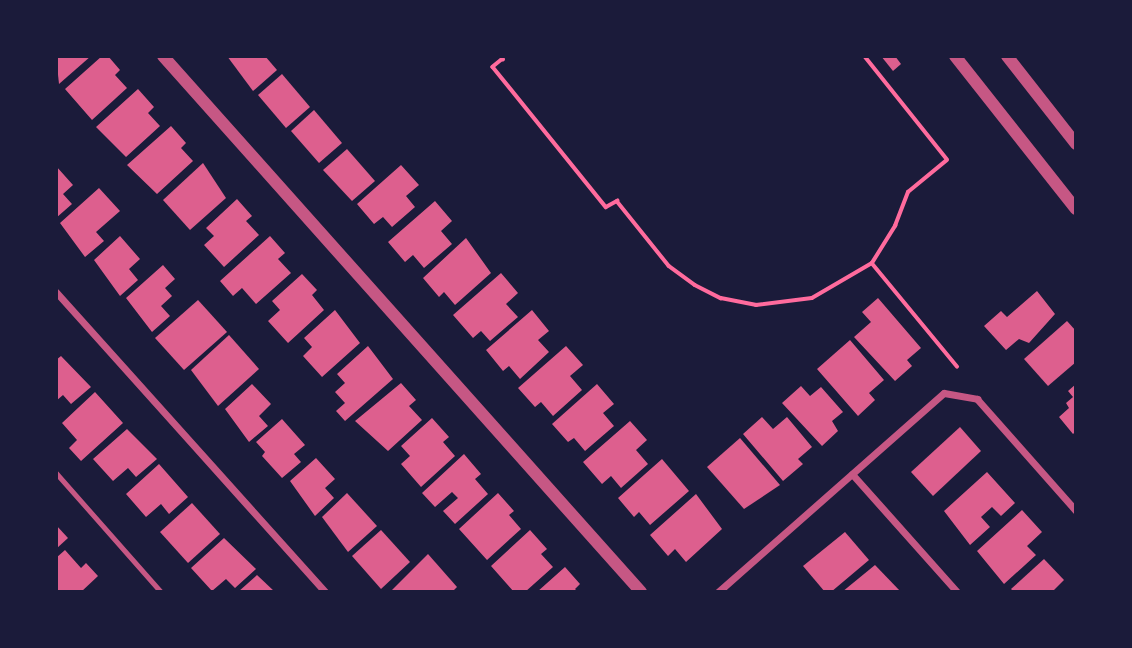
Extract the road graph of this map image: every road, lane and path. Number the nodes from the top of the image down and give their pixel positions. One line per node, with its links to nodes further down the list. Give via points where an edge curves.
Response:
1 (163, 56): 16 (street)
2 (501, 56): 8 (path, via 493,66 606,207 617,201 669,266 695,285 722,298 756,305 785,304 836,288)
3 (864, 56): 8 (path, via 947,160 908,192 895,226)
4 (955, 56): 7 (street)
5 (1007, 56): 6 (street)
6 (1076, 144)
7 (1076, 209)
8 (872, 263): 10 (path)
9 (56, 292): 15 (street)
10 (957, 366)
11 (56, 474): 14 (lane)
12 (852, 474): 13 (street, via 944,393 977,399); 17 (street); 18 (street)
13 (1076, 511)
14 (161, 592)
15 (326, 592)
16 (641, 592)
17 (718, 592)
18 (957, 592)

